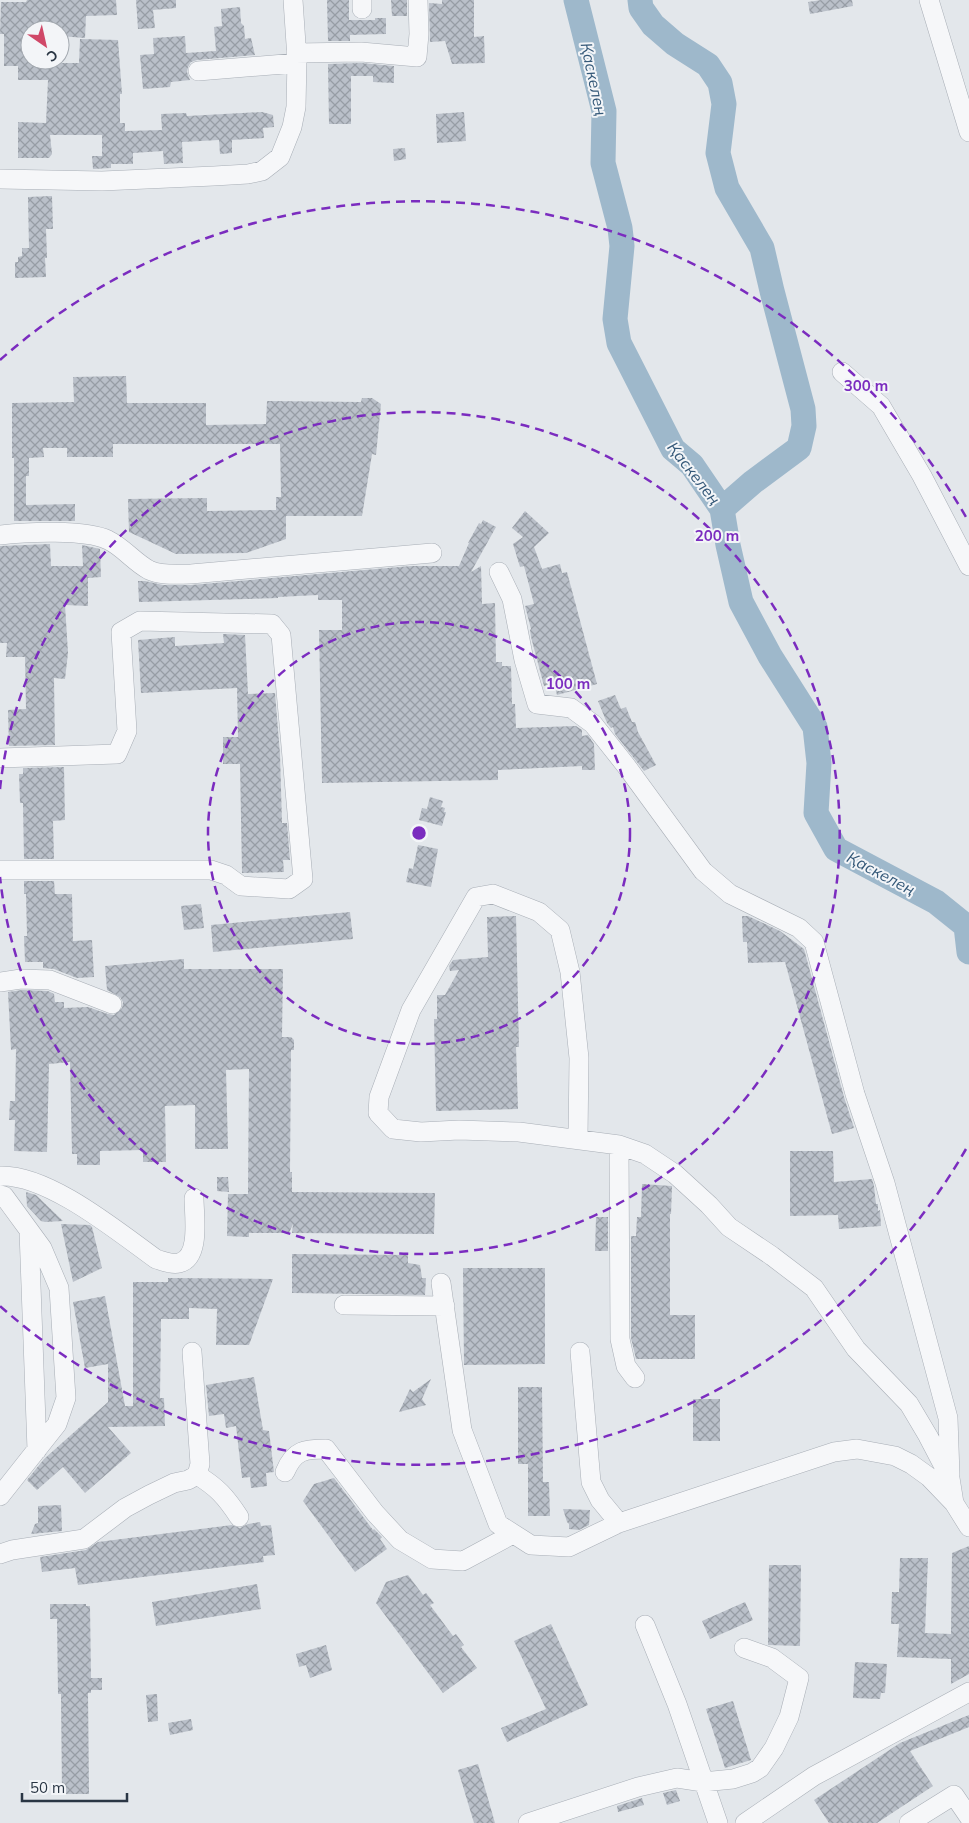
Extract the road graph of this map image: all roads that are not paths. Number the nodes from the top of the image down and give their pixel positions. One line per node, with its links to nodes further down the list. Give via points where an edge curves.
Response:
1 (293, 0): 4 (street)
2 (418, 0): 4 (street, via 417,57 361,52)
3 (929, 0): 6 (street)
4 (297, 58): 5 (street); 7 (street, via 296,107 292,127 280,158 262,171 102,181)
5 (198, 72)
6 (969, 132)
7 (0, 179)
8 (842, 372): 11 (street, via 881,406)
9 (0, 535): 10 (street, via 29,532 100,537 159,573 191,574)
10 (432, 553)
11 (969, 566)
12 (499, 572): 32 (street, via 512,599 537,704 571,708 593,724 703,871 730,894 799,928 814,942 855,1094 885,1183 948,1418)
13 (0, 758): 14 (street, via 117,754 127,731 120,632 140,621 272,624 281,635 303,879 290,889 241,886 226,875 211,870)
14 (0, 870)
15 (0, 982): 16 (street, via 50,980)
16 (112, 1004)
17 (578, 1138): 17 (street, via 579,1058 570,972 560,930 539,912 493,894 476,897 411,1010 379,1097 378,1113 393,1129 519,1132); 18 (street)
18 (619, 1145): 28 (street, via 620,1339 626,1366); 32 (street, via 645,1154 674,1174 728,1226 814,1288 856,1349 909,1404)
19 (0, 1176): 21 (street, via 11,1176 52,1190 156,1259 170,1263 188,1259 192,1253)
20 (0, 1195): 22 (street, via 4,1196)
21 (194, 1198)
22 (29, 1232): 29 (street); 29 (street, via 42,1248 59,1288 66,1398 57,1424)
23 (441, 1283): 25 (street)
24 (344, 1305): 25 (street)
25 (445, 1306): 38 (street, via 462,1430 498,1524)
26 (192, 1352): 31 (street, via 200,1464)
27 (580, 1352): 36 (street, via 591,1482 600,1500)
28 (635, 1378)
29 (37, 1450): 33 (street)
30 (285, 1472): 38 (street, via 290,1460 307,1449 326,1449 400,1540 432,1560 463,1561)
31 (197, 1475): 35 (street, via 216,1486); 39 (street, via 125,1508 84,1539)
32 (950, 1478): 34 (street)
33 (0, 1496)
34 (954, 1503): 36 (street, via 929,1477 910,1464 895,1456 857,1449 834,1452); 37 (street)
35 (239, 1517)
36 (619, 1523): 38 (street, via 569,1547 531,1545)
37 (969, 1527)
38 (513, 1534)
39 (0, 1554)
40 (645, 1625): 43 (street, via 677,1704)
41 (744, 1648): 43 (street, via 772,1658 799,1678 789,1717 760,1768 733,1779)
42 (969, 1692): 47 (street, via 814,1776)
43 (703, 1782): 45 (street, via 677,1778 638,1787); 46 (street)
44 (969, 1817): 48 (street, via 954,1795)
45 (528, 1823)
46 (718, 1823)
47 (745, 1823)
48 (909, 1823)

